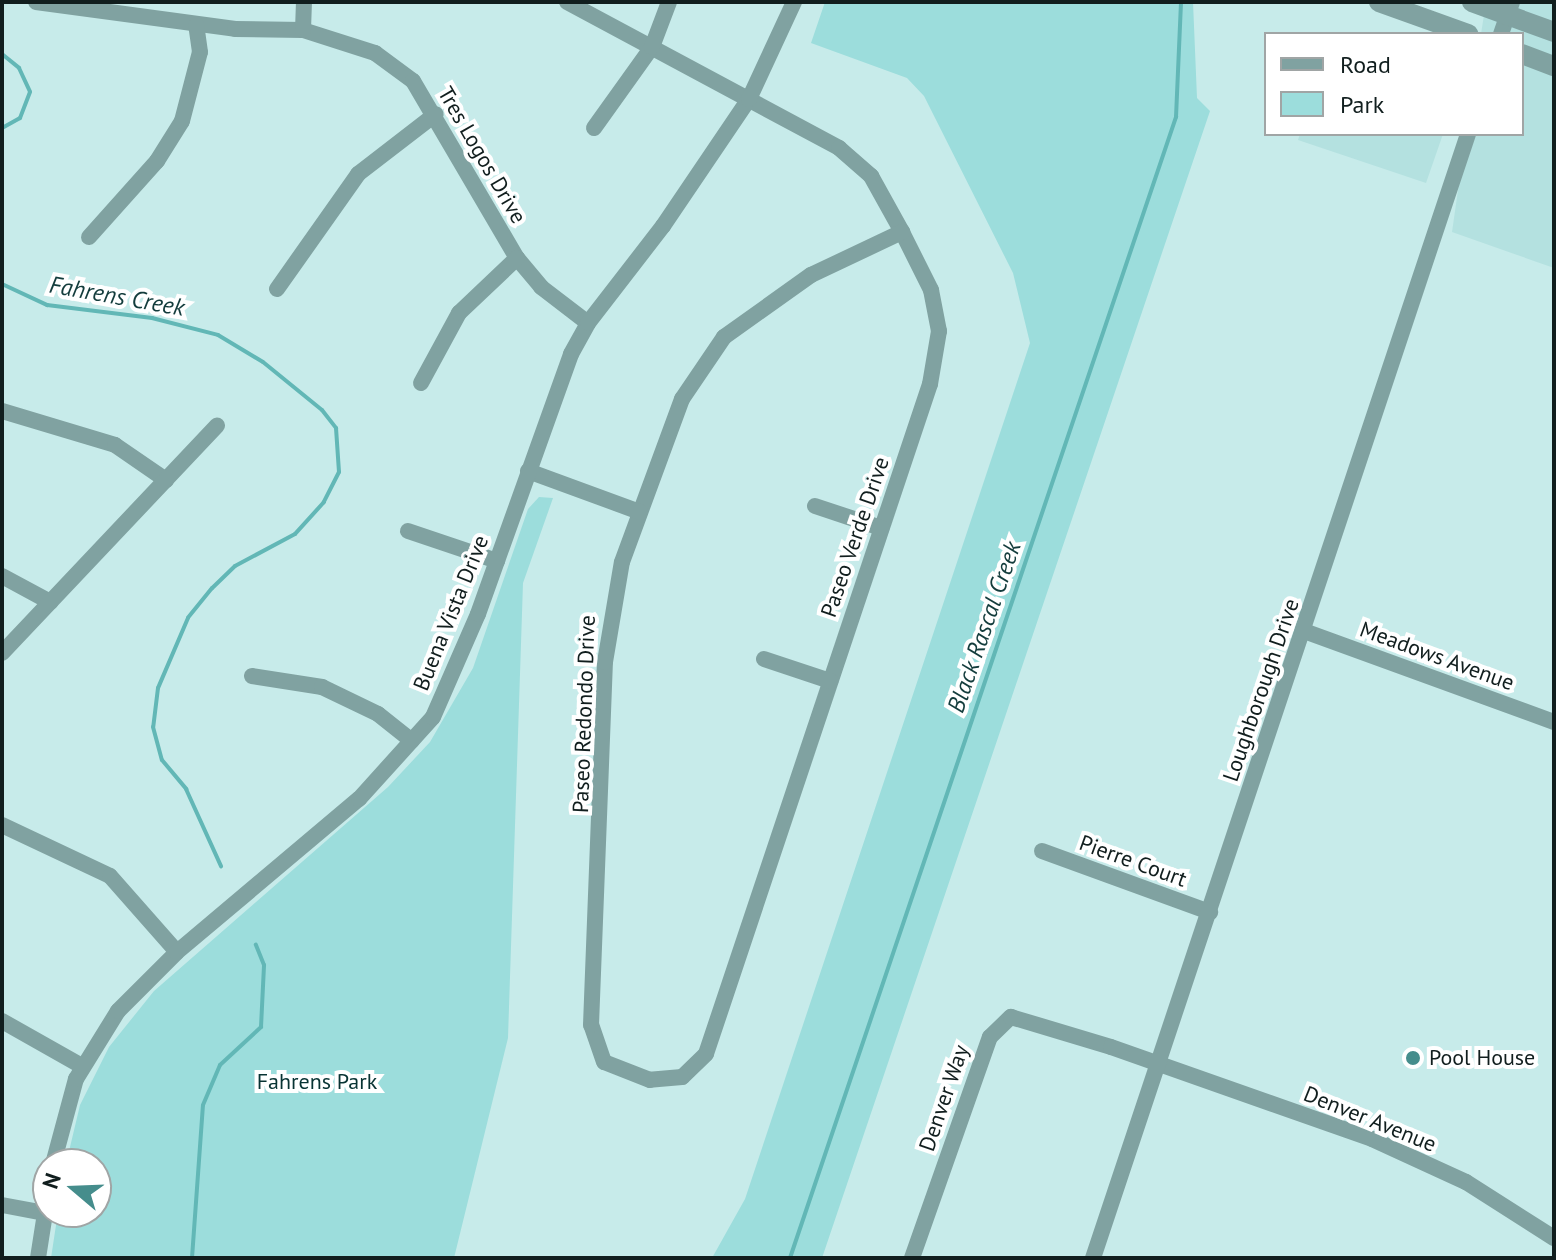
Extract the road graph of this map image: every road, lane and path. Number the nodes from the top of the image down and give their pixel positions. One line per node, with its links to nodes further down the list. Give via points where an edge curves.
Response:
1 (36, 2): 9 (street, Tres Logos Drive)
2 (304, 2): 11 (street)
3 (567, 2): 15 (street, Paseo Verde Drive)
4 (669, 2): 15 (street)
5 (794, 2): 18 (street, Buena Vista Drive)
6 (1379, 2): 12 (street)
7 (1472, 2): 8 (street)
8 (1510, 8): 13 (street); 14 (street)
9 (120, 10): 10 (street, Tres Logos Drive)
10 (196, 25): 11 (street, Tres Logos Drive); 23 (street, via 200,52 182,121 157,161)
11 (303, 30): 19 (street, Tres Logos Drive, via 375,53 413,81)
12 (1462, 32)
13 (1502, 32)
14 (1554, 32)
15 (652, 47): 18 (street, Paseo Verde Drive); 20 (street)
16 (1524, 55): 17 (street)
17 (1554, 66)
18 (749, 99): 22 (street, Paseo Verde Drive, via 839,148 860,167); 26 (street, Buena Vista Drive, via 663,226)
19 (436, 114): 24 (street, Tres Logos Drive); 25 (street, via 358,174)
20 (594, 128)
21 (1467, 136): 39 (street, Loughborough Drive)
22 (902, 232): 33 (street, Paseo Redondo Drive, via 811,275 724,337 682,399); 34 (street, Paseo Verde Drive, via 931,290 939,331 930,384)
23 (89, 237)
24 (517, 258): 26 (street, Tres Logos Drive, via 541,287); 27 (street, via 459,313)
25 (277, 289)
26 (588, 323): 30 (street, Buena Vista Drive)
27 (421, 383)
28 (2, 411): 31 (street, via 115,445)
29 (217, 426): 31 (street)
30 (528, 471): 33 (street); 36 (street, Buena Vista Drive)
31 (166, 480): 38 (street)
32 (815, 506): 34 (street)
33 (640, 512): 51 (street, Paseo Redondo Drive, via 608,624 591,1025 604,1062 654,1081 688,1074)
34 (881, 528): 43 (street, Paseo Verde Drive)
35 (408, 531): 36 (street)
36 (497, 561): 45 (street, Buena Vista Drive, via 448,686 433,717)
37 (2, 576): 38 (street)
38 (50, 602): 40 (street)
39 (1304, 631): 44 (street, Meadows Avenue); 48 (street, Loughborough Drive)
40 (2, 653)
41 (764, 659): 43 (street)
42 (252, 676): 45 (street, via 322,687 378,714)
43 (830, 681): 51 (street, Paseo Verde Drive)
44 (1554, 722)
45 (412, 741): 49 (street, Buena Vista Drive, via 359,799)
46 (2, 825): 49 (street, via 110,876)
47 (1042, 851): 48 (street, Pierre Court)
48 (1210, 912): 52 (street, Loughborough Drive)
49 (177, 952): 53 (street, Buena Vista Drive, via 118,1011)
50 (2, 1021): 53 (street)
51 (706, 1054)
52 (1158, 1064): 58 (street, Denver Avenue, via 1394,1149 1466,1182); 60 (street, Denver Way, via 1036,1023 1011,1017 999,1024 974,1077); 61 (street, Loughborough Drive)
53 (82, 1066): 54 (street, Buena Vista Drive)
54 (56, 1148)
55 (2, 1205): 56 (street)
56 (32, 1211)
57 (43, 1228): 59 (street)
58 (1554, 1238)
59 (38, 1258)
60 (912, 1258)
61 (1093, 1258)

